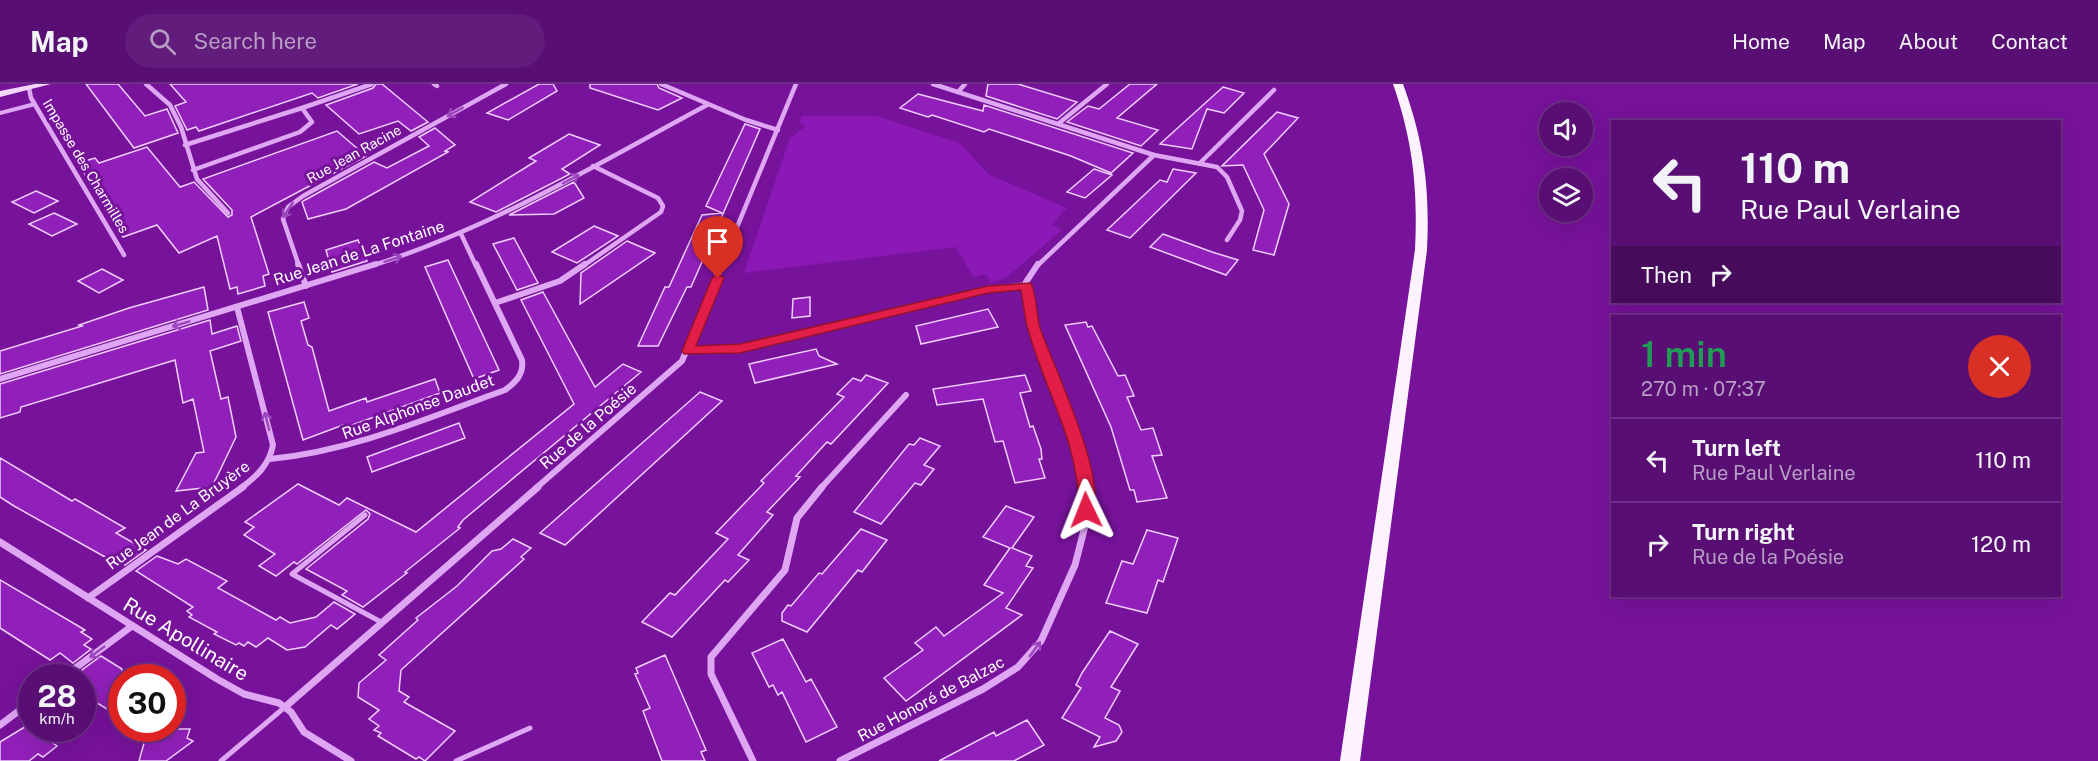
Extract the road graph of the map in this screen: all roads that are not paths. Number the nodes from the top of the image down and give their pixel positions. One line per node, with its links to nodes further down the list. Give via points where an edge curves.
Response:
1 (47, 84): 11 (main road)
2 (146, 84): 22 (street, via 170,105)
3 (372, 84): 18 (street)
4 (506, 84): 32 (street, Rue Jean Racine, one-way to 32, via 288,207 283,223)
5 (661, 84): 17 (street)
6 (796, 84): 21 (street, Rue de la Poésie)
7 (933, 84): 14 (street)
8 (965, 84): 14 (street)
9 (1107, 84): 20 (street)
10 (1398, 84): 54 (main road, via 1421,158 1423,230)
11 (26, 86): 12 (main road); 15 (main road); 16 (street, Impasse des Charmilles)
12 (0, 89)
13 (1274, 90): 24 (street)
14 (958, 92): 20 (street)
15 (0, 94)
16 (35, 104): 19 (lane); 30 (street, Impasse des Charmilles)
17 (707, 105): 21 (street); 25 (street, Rue Jean de La Fontaine)
18 (302, 108): 22 (street); 26 (street, via 312,119 304,130)
19 (0, 112)
20 (1058, 124): 23 (street)
21 (778, 130): 35 (street, Rue de la Poésie)
22 (185, 145): 26 (street)
23 (1154, 155): 24 (street); 31 (street, via 1034,268)
24 (1200, 163): 29 (street, via 1223,172 1239,200 1242,216)
25 (593, 166): 28 (street, Rue Jean de La Fontaine, one-way to 25); 33 (street, via 658,198 663,206 661,212 560,281)
26 (194, 170): 27 (street, via 199,182)
27 (228, 213)
28 (461, 234): 32 (street, Rue Jean de La Fontaine, one-way to 28); 33 (street, Rue Alphonse Daudet)
29 (1227, 240)
30 (124, 255)
31 (1026, 285): 35 (street, via 988,290 740,348); 53 (street, Rue Honoré de Balzac, one-way to 31, via 983,689 1018,667 1041,641 1075,565 1086,519 1084,470 1033,326)
32 (306, 286): 34 (street, Rue Jean de La Fontaine)
33 (495, 303): 38 (street, Rue Alphonse Daudet, via 524,364 510,387 340,449)
34 (237, 307): 36 (street, Rue Jean de La Fontaine, one-way to 36); 38 (street, Rue Jean de La Bruyère, one-way to 34, via 273,445)
35 (688, 351): 42 (street, Rue de la Poésie, via 666,376)
36 (0, 379)
37 (906, 395): 52 (street, via 800,512 793,526 791,556 785,570 711,657 711,674)
38 (270, 459): 41 (street, Rue Jean de La Bruyère, via 256,477)
39 (365, 515): 42 (lane, via 292,574)
40 (0, 542): 41 (street, Rue Apollinaire)
41 (88, 598): 43 (street, Rue Apollinaire)
42 (381, 622): 45 (street, Rue de la Poésie)
43 (132, 626): 44 (street, one-way to 44); 45 (street, Rue Apollinaire, via 238,691)
44 (81, 664)
45 (285, 706): 49 (lane); 50 (street, via 304,732)
46 (18, 712): 47 (street)
47 (0, 725)
48 (530, 728): 51 (lane)
49 (221, 761)
50 (351, 761)
51 (456, 761)
52 (753, 761)
53 (840, 761)
54 (1350, 761)

